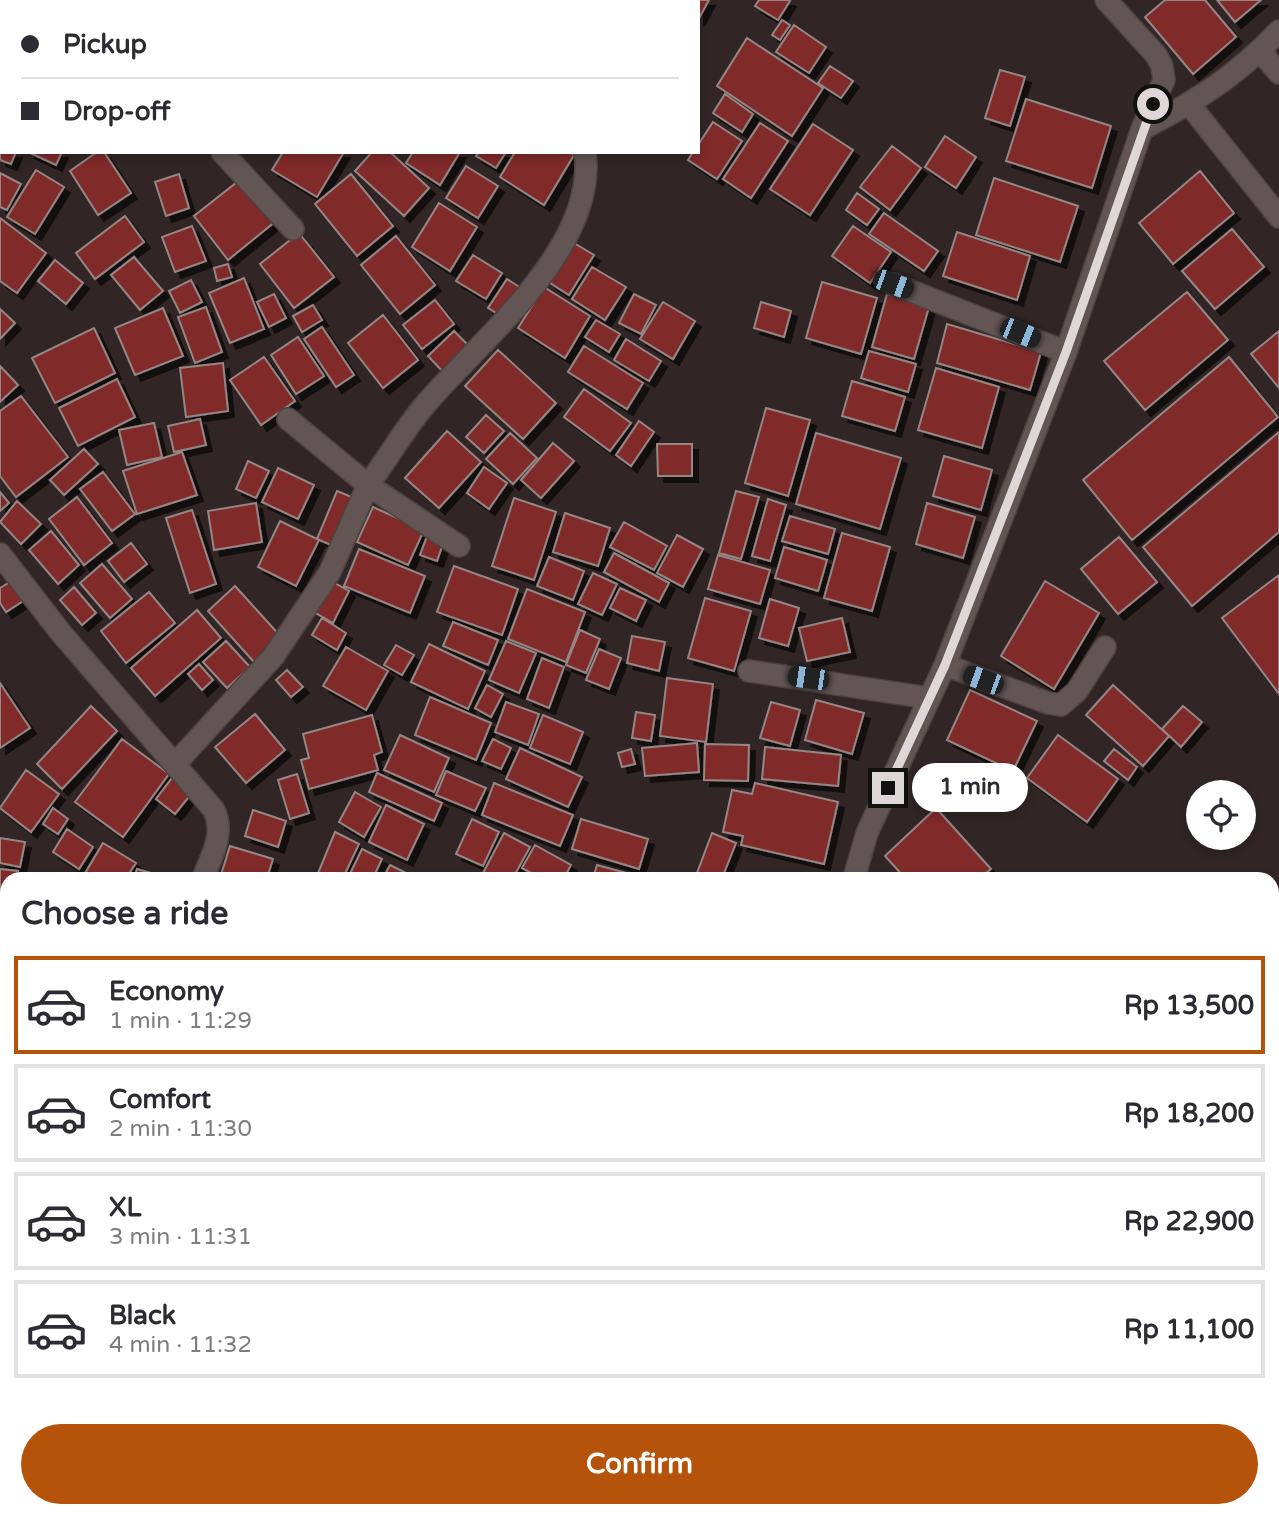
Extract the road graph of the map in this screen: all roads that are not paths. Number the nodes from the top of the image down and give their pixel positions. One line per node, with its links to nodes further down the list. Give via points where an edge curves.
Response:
1 (1106, 0): 6 (street, via 1162,66 1164,80)
2 (1279, 31): 3 (street)
3 (1260, 51): 4 (street); 5 (street, via 1231,78)
4 (1279, 72)
5 (1189, 104): 6 (street); 9 (street)
6 (1142, 128): 12 (street)
7 (224, 154): 10 (street)
8 (585, 154): 14 (street, via 586,181 579,212 561,243 512,315 429,400)
9 (1279, 217)
10 (293, 229)
11 (893, 284): 12 (street)
12 (1066, 352): 18 (street)
13 (288, 419): 14 (street)
14 (368, 485): 15 (street); 21 (street, via 330,572 273,657)
15 (459, 547)
16 (0, 554): 21 (street, via 61,633)
17 (1105, 647): 18 (street, via 1077,691 1061,705)
18 (945, 665): 20 (street)
19 (748, 671): 20 (street)
20 (929, 698): 23 (street, via 867,832)
21 (175, 764): 22 (street, via 220,823)
22 (205, 872)
23 (856, 872)

